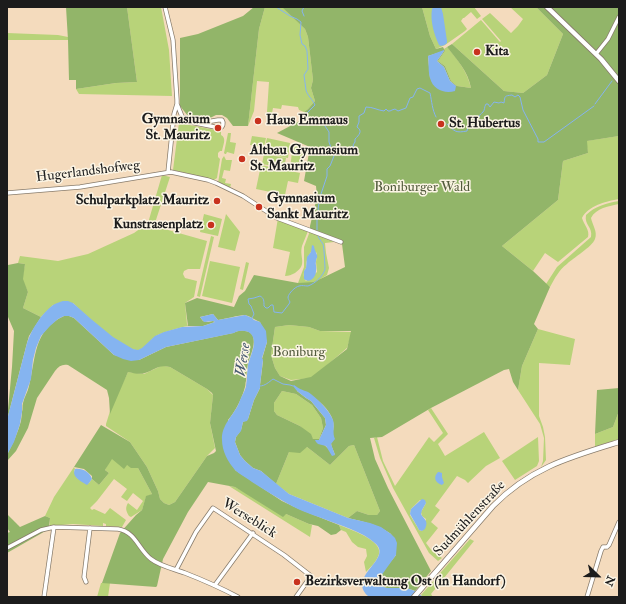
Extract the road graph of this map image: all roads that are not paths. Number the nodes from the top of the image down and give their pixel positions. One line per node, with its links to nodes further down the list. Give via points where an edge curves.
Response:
1 (165, 7): 6 (street, via 173,45)
2 (547, 7): 4 (street)
3 (619, 17): 4 (street, via 608,39)
4 (596, 54): 5 (street)
5 (619, 81)
6 (177, 104): 7 (street); 8 (street)
7 (182, 118): 7 (street, via 186,122 218,128 223,124 220,120 206,122)
8 (169, 172): 9 (street, Hugerlandshofweg, via 80,187); 10 (street, via 208,180 243,196 277,218)
9 (7, 193)
10 (341, 242)
11 (619, 442): 23 (street, Sudmühlenstraße, via 556,463 516,485 493,506)
12 (619, 522): 24 (street, via 609,545 601,550)
13 (54, 527): 14 (street); 16 (street, via 41,530); 20 (street)
14 (90, 528): 17 (street, via 123,530 133,537 151,559); 18 (street, via 84,577)
15 (252, 533): 17 (street, Werseblick, via 213,508); 19 (street); 22 (street, Werseblick, via 311,576)
16 (7, 548)
17 (176, 570): 19 (street)
18 (86, 582)
19 (215, 586): 21 (street)
20 (44, 597)
21 (238, 597)
22 (296, 597)
23 (414, 597)
24 (587, 597)

